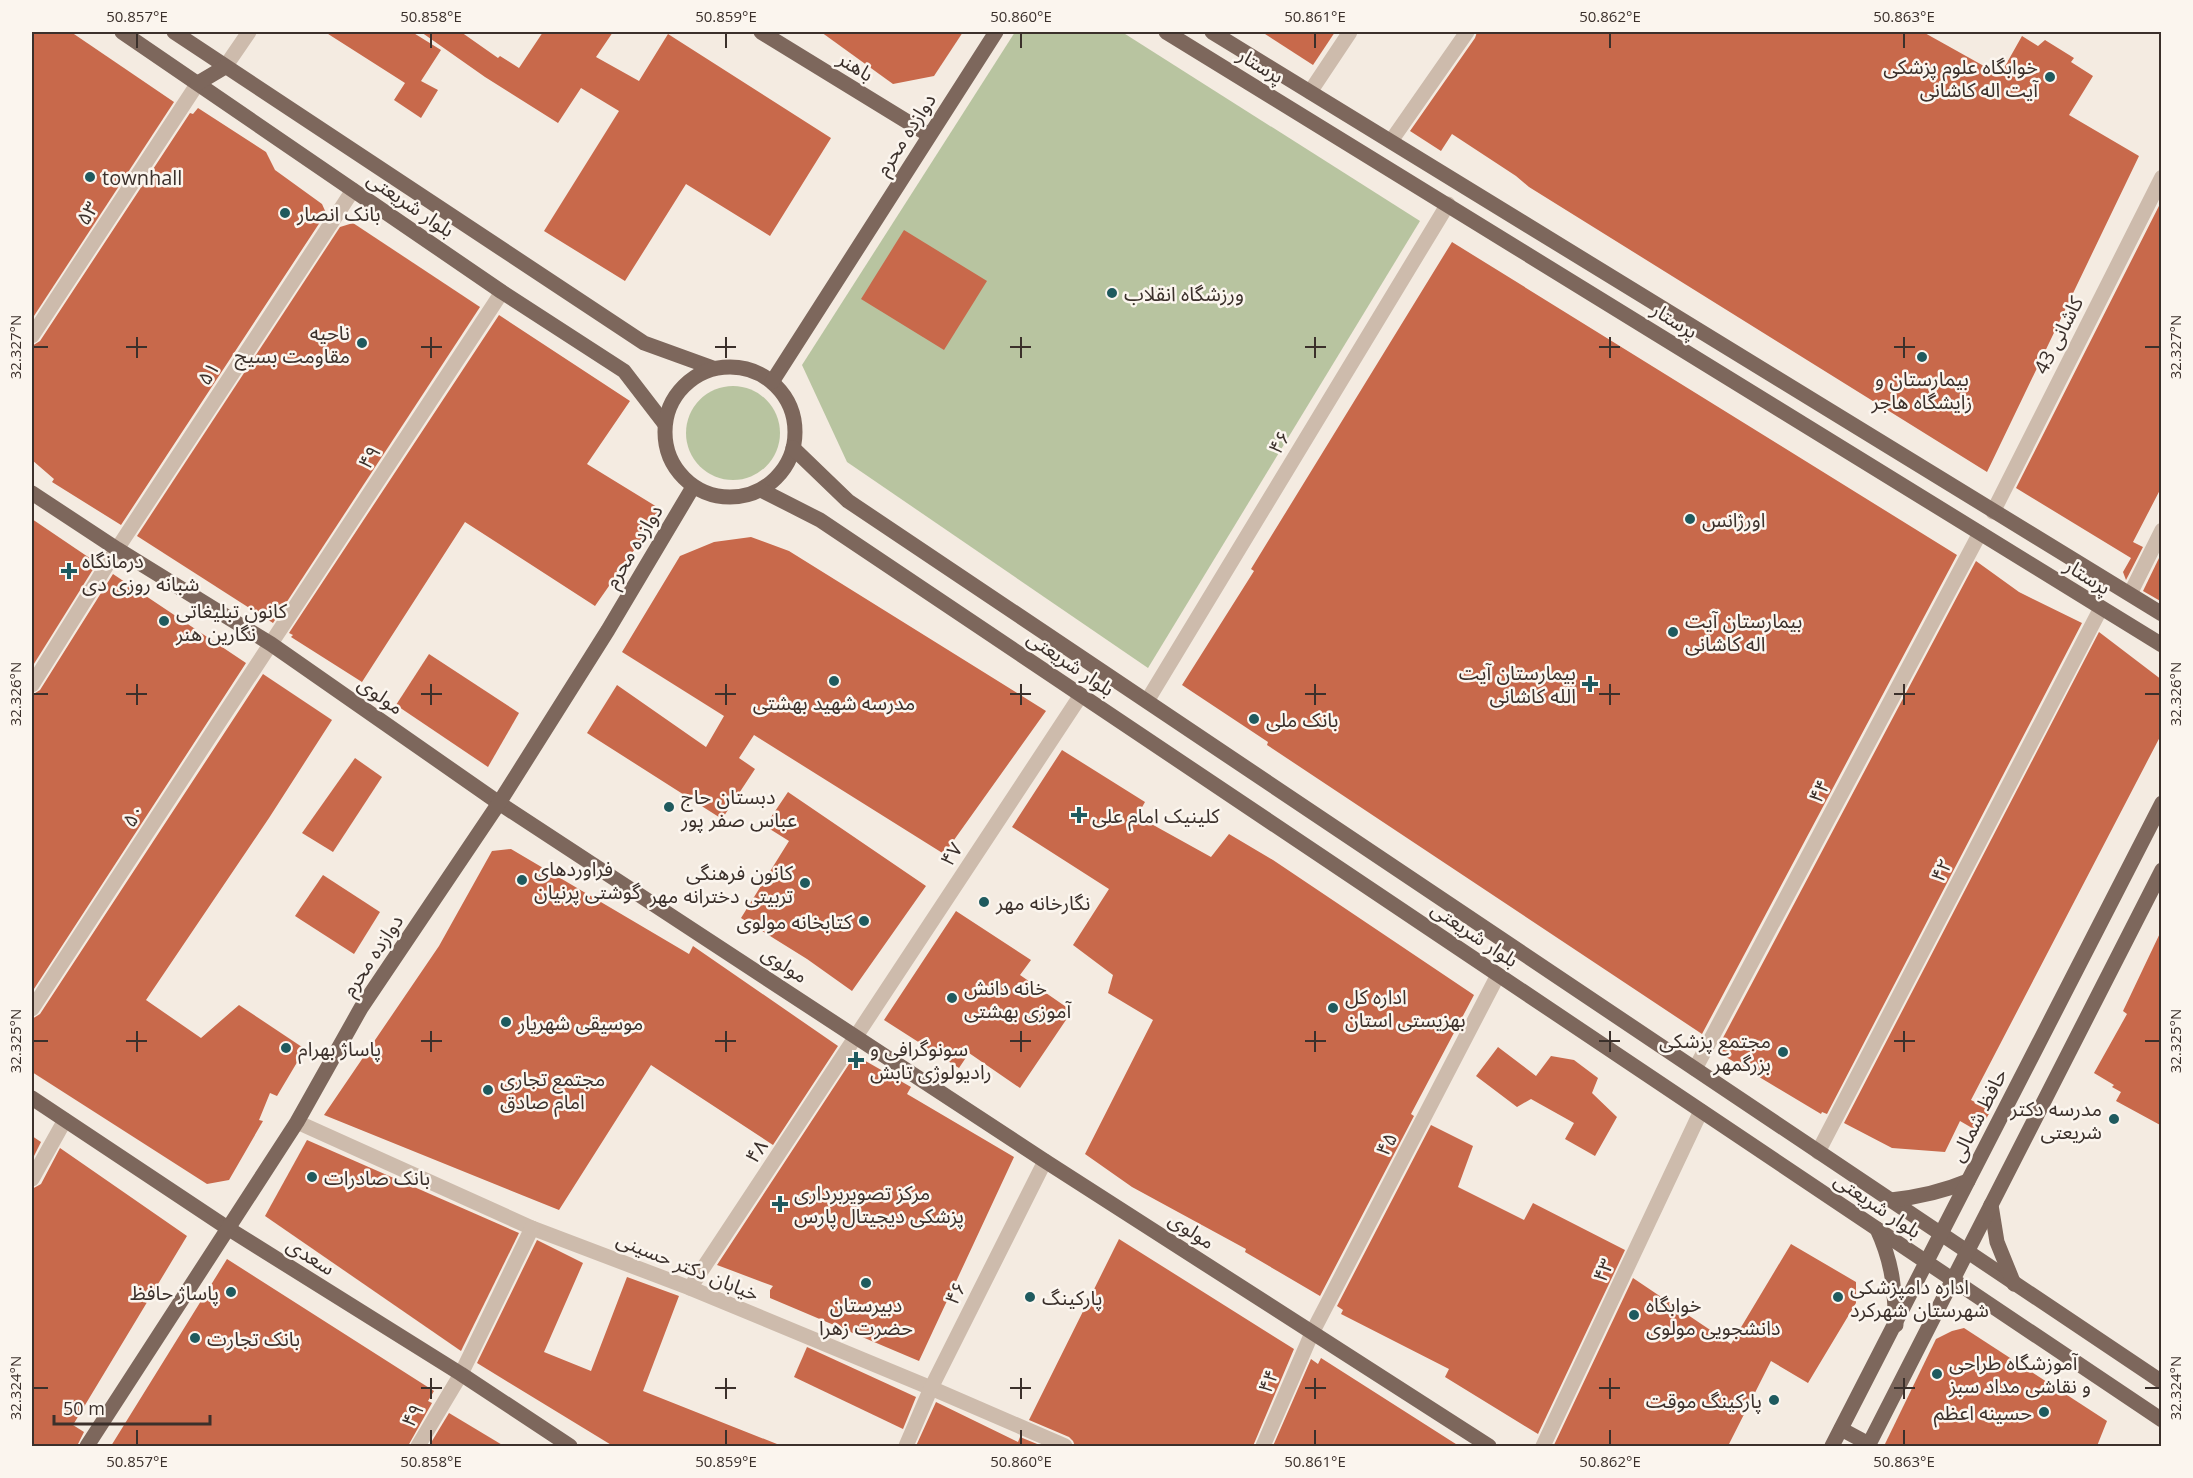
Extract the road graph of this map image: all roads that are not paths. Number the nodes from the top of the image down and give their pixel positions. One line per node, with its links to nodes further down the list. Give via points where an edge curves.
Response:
1 (122, 32): 11 (main road, بلوار شریعتی)
2 (174, 32): 10 (main road, بلوار شریعتی)
3 (249, 32): 10 (street)
4 (761, 32): 13 (main road, باهنر)
5 (996, 32): 13 (main road, دوازده محرم)
6 (1166, 32): 17 (main road, پرستار)
7 (1212, 32): 12 (main road, پرستار)
8 (1350, 32): 12 (street)
9 (1467, 32): 14 (street)
10 (225, 67): 11 (main road); 20 (main road, بلوار شریعتی, via 644,343)
11 (198, 83): 16 (main road, بلوار شریعتی); 19 (street, ۵۳)
12 (1310, 92): 14 (main road, پرستار)
13 (928, 135): 21 (main road, دوازده محرم)
14 (1391, 141): 27 (main road, پرستار)
15 (2162, 177): 27 (street, کاشانی 43)
16 (353, 190): 18 (main road, بلوار شریعتی); 30 (street, ۵۱)
17 (1448, 204): 29 (main road, پرستار); 38 (street, ۴۶)
18 (502, 292): 22 (main road, بلوار شریعتی, via 624,371); 34 (street, ۴۹)
19 (32, 336)
20 (713, 368): 21 (main road, via 750,369); 22 (main road, via 680,388)
21 (772, 382): 23 (main road, via 788,401 794,416)
22 (664, 423): 24 (main road, via 670,459)
23 (793, 448): 25 (main road, via 787,465); 38 (main road, بلوار شریعتی, via 848,501)
24 (693, 487): 25 (main road, via 726,497); 39 (main road, دوازده محرم)
25 (761, 490): 37 (main road, بلوار شریعتی, via 820,520)
26 (32, 493): 30 (main road, مولوی)
27 (1993, 512): 31 (main road, پرستار)
28 (2162, 530): 31 (street)
29 (1980, 533): 32 (main road, پرستار); 45 (street, ۴۴)
30 (117, 549): 34 (main road, مولوی); 36 (street, ۵۱)
31 (2130, 594): 33 (main road, پرستار)
32 (2101, 608): 35 (main road, پرستار); 50 (street, ۴۲)
33 (2162, 614)
34 (272, 645): 39 (main road, مولوی); 43 (street, ۵۰)
35 (2162, 645)
36 (32, 685)
37 (1081, 695): 42 (main road, بلوار شریعتی); 44 (street, ۴۷)
38 (1147, 701): 45 (main road, بلوار شریعتی)
39 (499, 803): 44 (main road, مولوی); 49 (main road, دوازده محرم, via 361,1008)
40 (2162, 803): 53 (main road, حافظ شمالی)
41 (2162, 870): 55 (main road)
42 (1498, 975): 47 (main road, بلوار شریعتی); 66 (street, ۴۵)
43 (32, 1009)
44 (856, 1037): 51 (main road, مولوی); 64 (street, ۴۸)
45 (1695, 1069): 50 (main road, بلوار شریعتی)
46 (32, 1098): 48 (main road, سعدی)
47 (1701, 1111): 58 (main road, بلوار شریعتی); 80 (street, ۴۳)
48 (65, 1120): 52 (street); 57 (main road, سعدی)
49 (297, 1122): 56 (street, خیابان دکتر حسینی); 57 (main road, دوازده محرم)
50 (1818, 1152): 54 (main road, بلوار شریعتی)
51 (1045, 1161): 66 (main road, مولوی); 69 (street, ۴۶)
52 (32, 1179)
53 (1968, 1181): 54 (main road, via 1922,1197); 59 (main road, حافظ شمالی)
54 (1891, 1200): 59 (main road, بلوار شریعتی)
55 (1991, 1205): 60 (main road); 63 (main road, via 1997,1242)
56 (532, 1228): 64 (street, خیابان دکتر حسینی); 67 (street)
57 (229, 1229): 67 (main road, سعدی); 73 (main road, دوازده محرم)
58 (1876, 1229): 61 (main road, بلوار شریعتی); 65 (main road, via 1892,1273)
59 (1941, 1234): 60 (main road, بلوار شریعتی); 61 (main road, حافظ شمالی)
60 (1967, 1251): 62 (main road); 63 (main road, بلوار شریعتی)
61 (1927, 1263): 62 (main road, بلوار شریعتی); 65 (main road, حافظ شمالی)
62 (1953, 1280): 70 (main road, بلوار شریعتی); 72 (main road)
63 (2014, 1284): 68 (main road, بلوار شریعتی)
64 (690, 1288): 69 (street, خیابان دکتر حسینی)
65 (1896, 1326): 71 (main road, حافظ شمالی)
66 (1312, 1333): 78 (street, ۴۴); 79 (main road, مولوی)
67 (461, 1374): 74 (street, ۴۹); 75 (main road, سعدی)
68 (2162, 1382)
69 (931, 1388): 76 (street, ۴۶); 77 (street, خیابان دکتر حسینی)
70 (2162, 1420)
71 (1841, 1429): 72 (main road); 81 (main road, حافظ شمالی)
72 (1869, 1445)
73 (87, 1446)
74 (418, 1446)
75 (570, 1446)
76 (906, 1446)
77 (1065, 1446)
78 (1263, 1446)
79 (1489, 1446)
80 (1543, 1446)
81 (1832, 1446)

